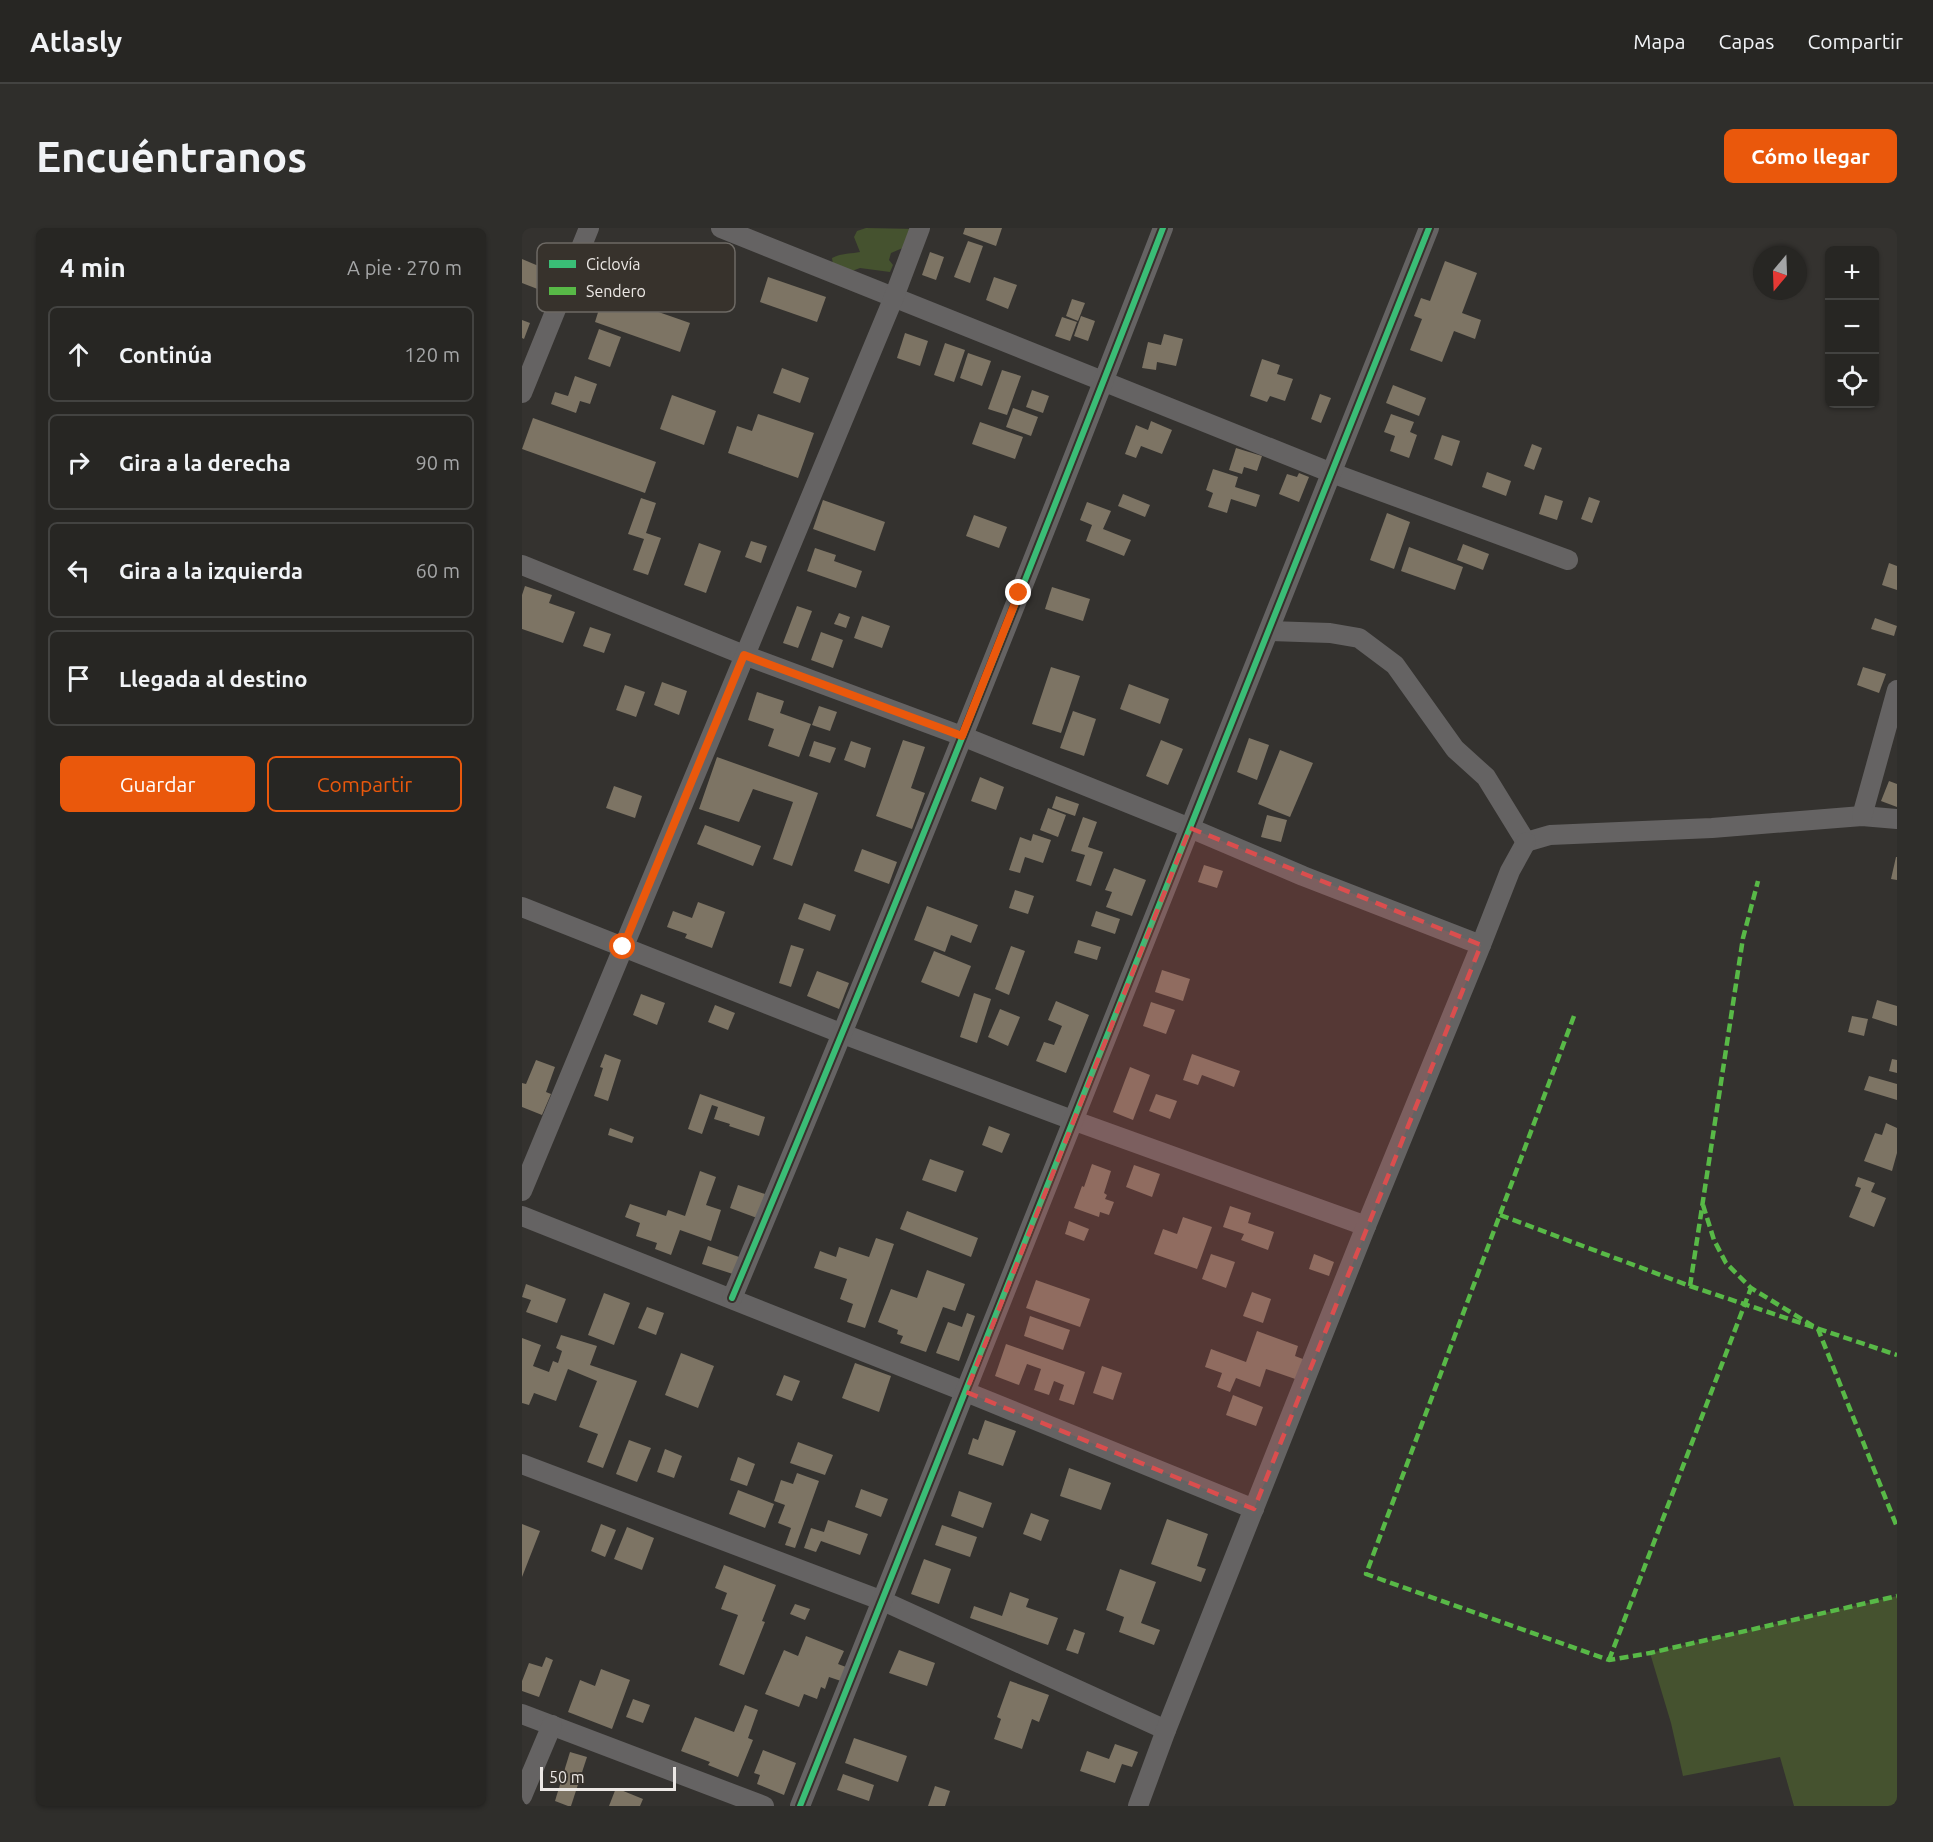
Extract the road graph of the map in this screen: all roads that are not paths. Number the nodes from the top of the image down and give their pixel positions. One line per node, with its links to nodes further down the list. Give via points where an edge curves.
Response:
1 (589, 228): 6 (street)
2 (721, 228): 7 (street)
3 (920, 228): 7 (street)
4 (1163, 228): 9 (street)
5 (1429, 228): 11 (street)
6 (583, 243)
7 (894, 297): 9 (street); 15 (street)
8 (555, 312): 10 (street)
9 (1104, 380): 11 (street); 17 (street)
10 (522, 393)
11 (1332, 473): 12 (street); 14 (street)
12 (1568, 560)
13 (522, 565): 15 (street)
14 (1269, 631): 20 (street); 21 (street, via 1359,638 1395,665 1455,749 1486,777)
15 (744, 655): 17 (street); 24 (street)
16 (1897, 690): 18 (street)
17 (962, 736): 20 (street); 25 (street)
18 (1862, 816): 19 (street); 21 (street, via 1550,835)
19 (1897, 819)
20 (1190, 828): 23 (street); 26 (street)
21 (1526, 842): 23 (street, via 1510,871)
22 (522, 907): 24 (street)
23 (1481, 945): 29 (street)
24 (623, 947): 25 (street); 27 (street)
25 (843, 1034): 26 (street); 30 (street)
26 (1075, 1121): 29 (street); 31 (street)
27 (522, 1191)
28 (522, 1216): 30 (street)
29 (1366, 1226): 33 (street)
30 (732, 1298): 31 (street)
31 (966, 1392): 33 (street); 34 (street)
32 (522, 1464): 34 (street)
33 (1254, 1509): 37 (street)
34 (883, 1601): 37 (street); 40 (street)
35 (522, 1714): 36 (street)
36 (552, 1725): 38 (street); 39 (street)
37 (1166, 1730): 41 (street)
38 (522, 1796)
39 (764, 1806)
40 (800, 1806)
41 (1138, 1806)

